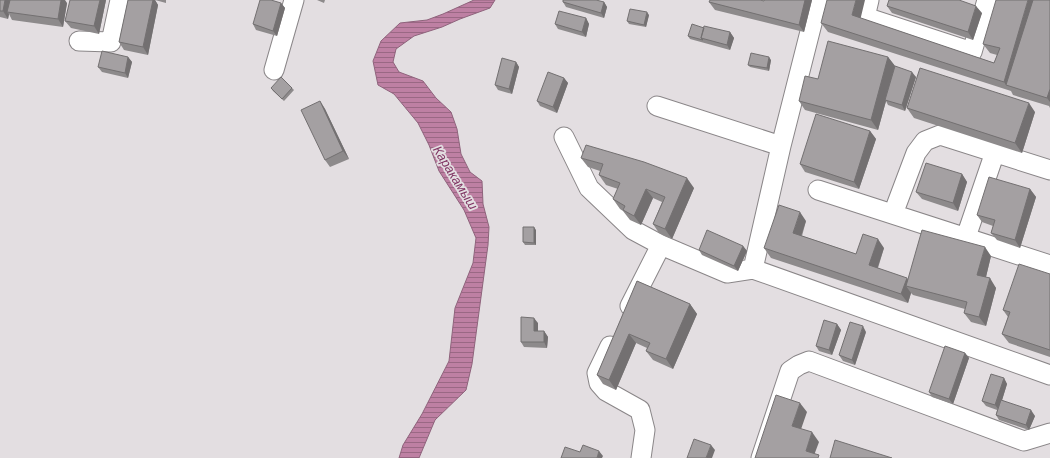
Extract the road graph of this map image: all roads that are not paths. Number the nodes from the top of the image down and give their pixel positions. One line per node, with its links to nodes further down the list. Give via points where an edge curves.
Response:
1 (120, 0): 6 (street, via 111,42)
2 (294, 0): 7 (street)
3 (818, 0): 10 (street)
4 (869, 0): 5 (street, via 865,17 972,52)
5 (987, 0)
6 (79, 42)
7 (274, 70)
8 (657, 106): 10 (street)
9 (564, 136): 16 (street, via 589,188 633,230)
10 (780, 146): 18 (street)
11 (995, 152): 12 (street); 14 (street, via 940,135 925,142 916,153); 15 (street)
12 (1050, 170)
13 (818, 190): 14 (street)
14 (893, 214): 15 (street)
15 (966, 237): 17 (street)
16 (661, 245): 18 (street, via 728,273); 21 (street, via 597,373 606,391 640,410 645,430)
17 (1050, 265)
18 (753, 269): 19 (street)
19 (1050, 375)
20 (1050, 433): 22 (street, via 1024,441 809,361 790,371)
21 (640, 458)
22 (760, 458)

